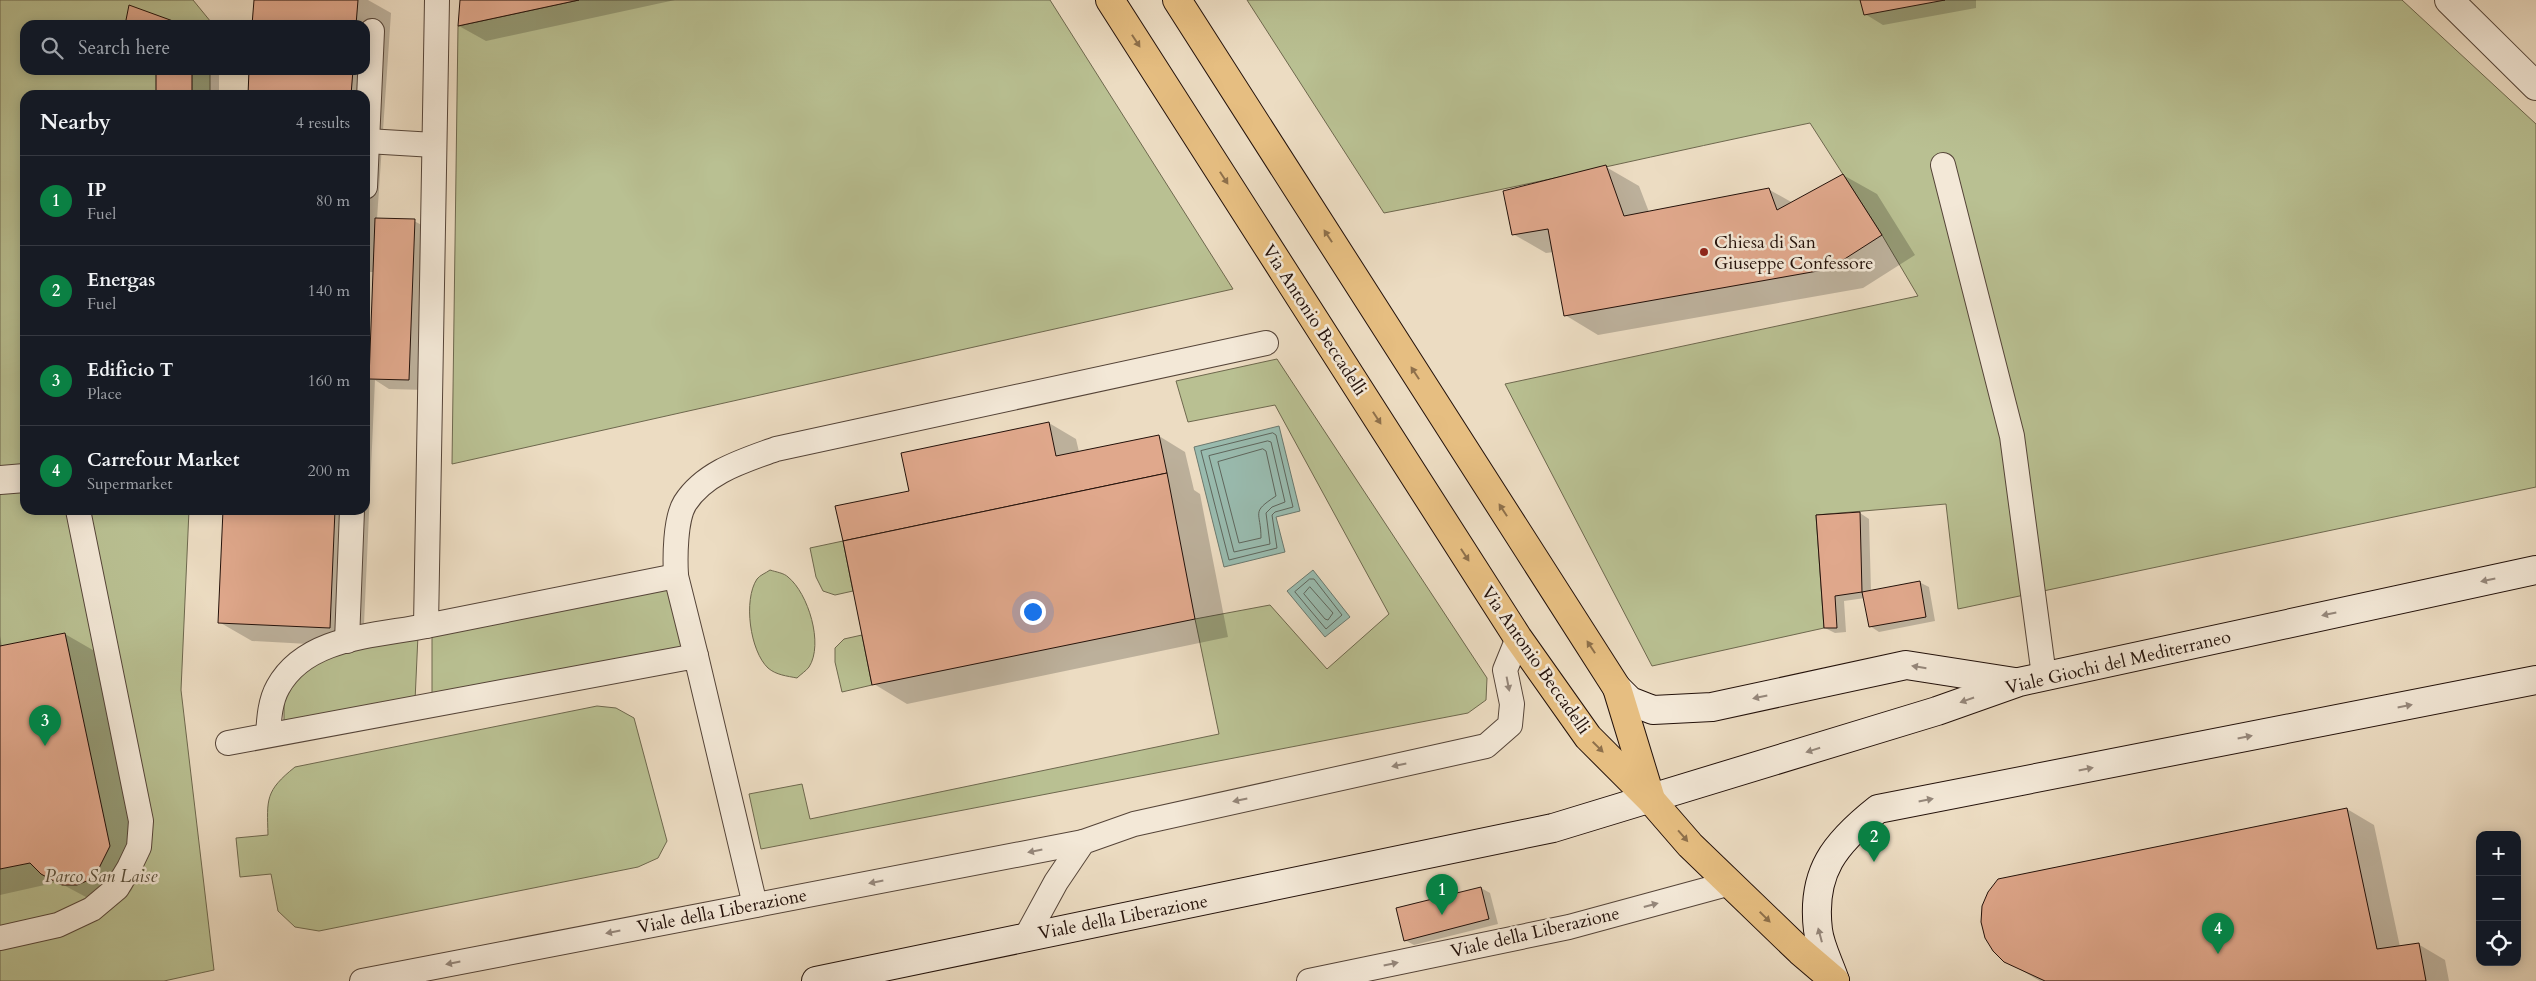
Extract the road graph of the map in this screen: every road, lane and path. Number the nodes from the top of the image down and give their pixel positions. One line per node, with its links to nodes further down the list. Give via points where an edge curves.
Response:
1 (437, 0): 11 (lane)
2 (1110, 0): 21 (main road, Via Antonio Beccadelli, one-way to 21)
3 (1177, 0): 26 (main road, one-way to 3)
4 (2449, 0): 8 (main road)
5 (372, 30): 6 (lane)
6 (370, 74)
7 (370, 75): 9 (lane)
8 (2536, 86)
9 (369, 90)
10 (370, 141): 11 (lane)
11 (434, 145): 20 (lane)
12 (1943, 165): 24 (lane, via 2012,436)
13 (1266, 343): 19 (lane, via 776,449 741,461 709,477 684,504 675,546)
14 (20, 478): 15 (main road)
15 (0, 480)
16 (79, 515): 35 (lane, via 140,821 140,847 117,888 92,909 58,925)
17 (352, 515): 22 (lane)
18 (2536, 570): 24 (main road, Viale Giochi del Mediterraneo, one-way to 24)
19 (676, 576): 20 (lane); 23 (lane)
20 (426, 626): 22 (lane)
21 (1518, 638): 29 (main road, Via Antonio Beccadelli, one-way to 29, via 1588,736); 30 (lane, Viale della Liberazione, one-way to 30, via 1505,670 1512,704 1510,725 1486,746 1134,824)
22 (347, 641): 27 (lane, via 313,652 291,669 278,687 270,712)
23 (696, 656): 27 (lane); 33 (lane)
24 (2031, 679): 26 (main road, one-way to 26, via 1906,665 1712,707 1653,710 1630,701); 29 (main road, Viale Giochi del Mediterraneo, one-way to 29)
25 (2536, 680): 39 (main road, one-way to 25, via 1818,931 1817,894 1824,869 1849,832 1878,810)
26 (1617, 688): 29 (main road)
27 (268, 735): 28 (lane)
28 (228, 743)
29 (1651, 800): 31 (main road, Viale Giochi del Mediterraneo, via 1553,828); 32 (main road, Via Antonio Beccadelli, one-way to 32, via 1690,845)
30 (1083, 842): 33 (lane, Viale della Liberazione, one-way to 33); 34 (lane)
31 (1371, 866): 34 (main road, Viale della Liberazione)
32 (1731, 883): 38 (lane, Viale della Liberazione, one-way to 32, via 1569,927); 39 (main road, Via Antonio Beccadelli, one-way to 39)
33 (755, 905): 36 (lane, Viale della Liberazione, one-way to 36)
34 (1026, 936): 37 (main road, Viale della Liberazione)
35 (0, 938)
36 (362, 981)
37 (816, 981)
38 (1309, 981)
39 (1835, 981)

